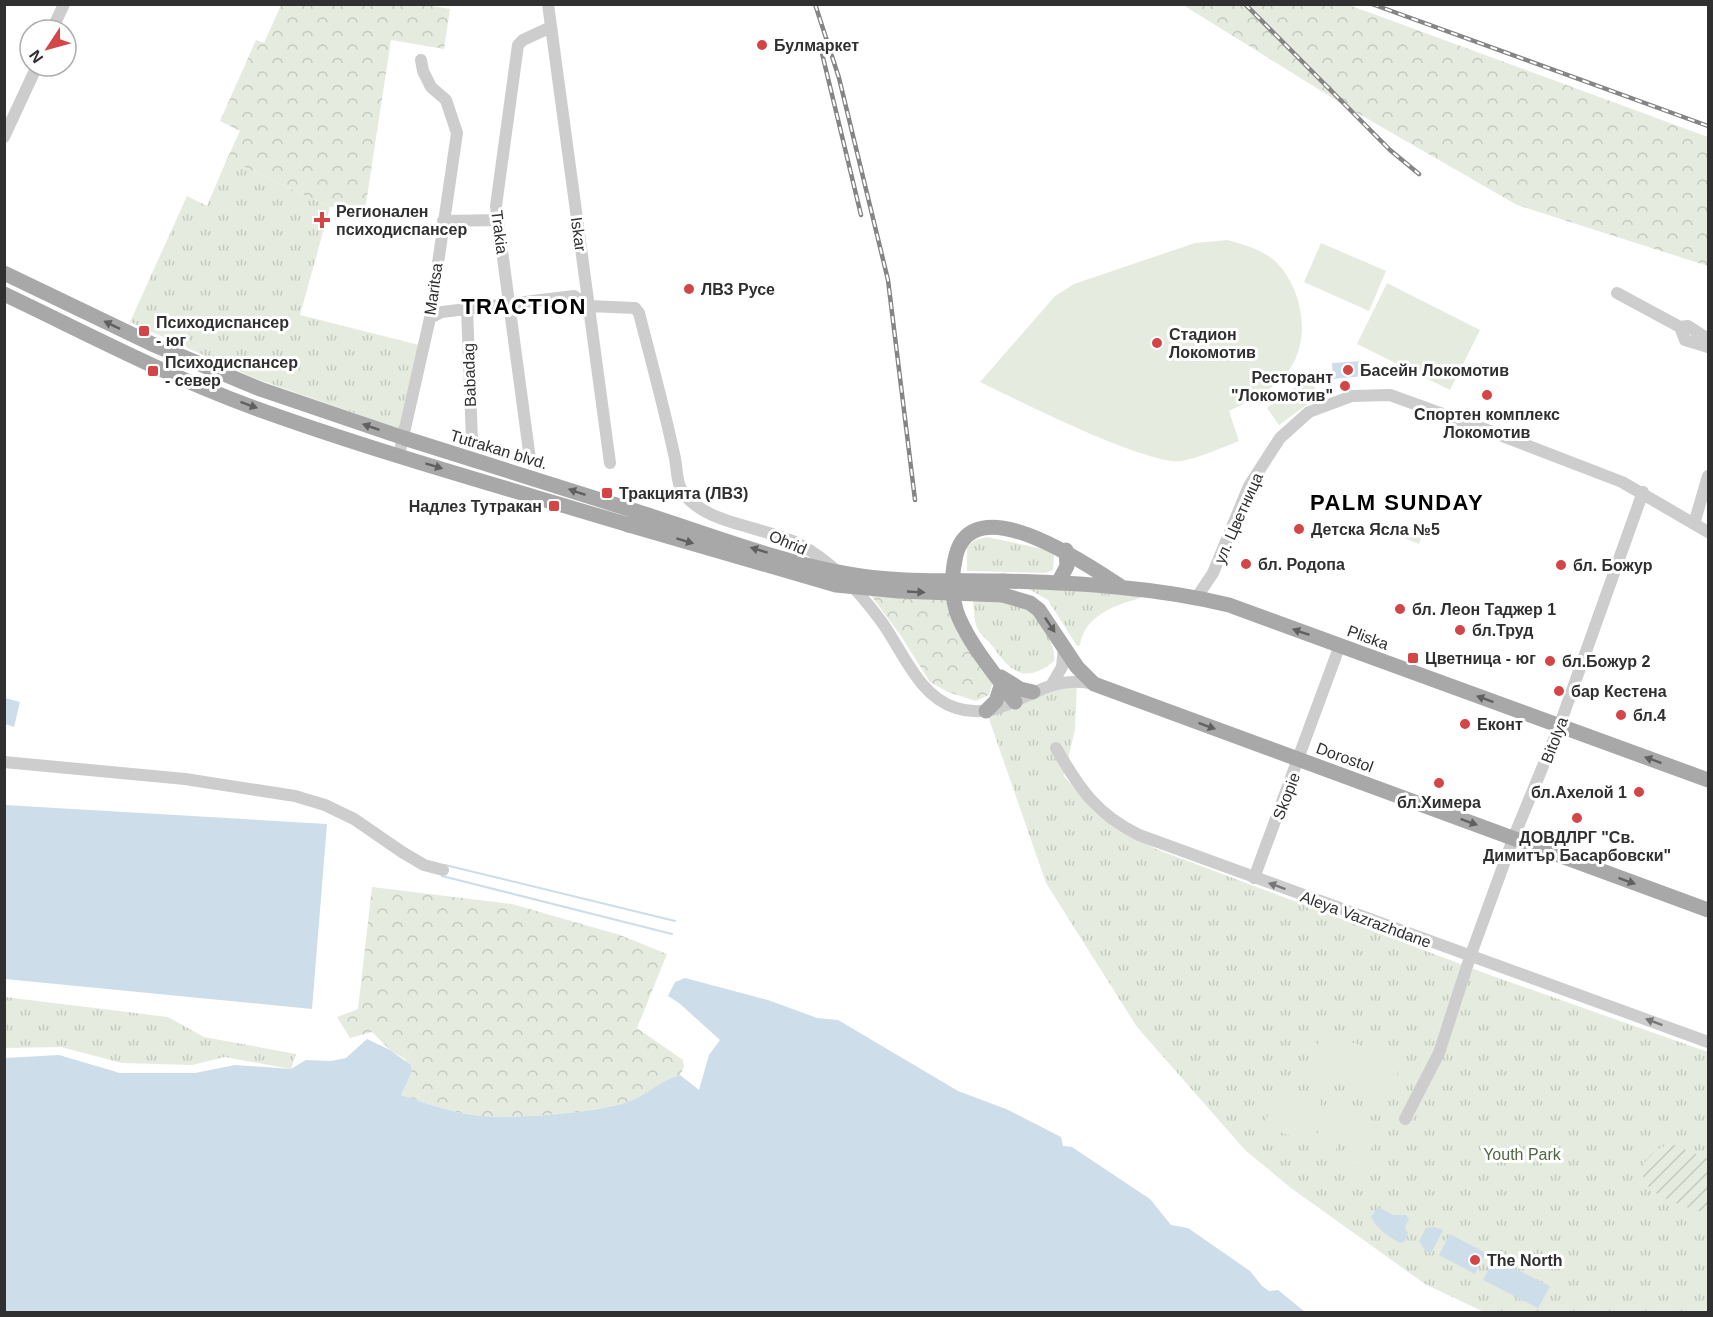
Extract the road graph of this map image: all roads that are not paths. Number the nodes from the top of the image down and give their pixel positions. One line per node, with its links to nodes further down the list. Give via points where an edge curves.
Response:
1 (64, 4): 3 (street)
2 (549, 4): 4 (street, Iskar)
3 (58, 18)
4 (551, 27): 8 (street, Trakia, via 518,45 495,206); 14 (street, Iskar)
5 (421, 60): 9 (street, Maritsa, via 431,87 446,100 457,133)
6 (31, 78): 7 (street)
7 (4, 137)
8 (498, 219): 9 (street); 13 (street, Trakia)
9 (443, 221): 16 (street, Maritsa)
10 (4, 273): 20 (main road, Tutrakan blvd., one-way to 10, via 207,369)
11 (1617, 293): 17 (street)
12 (4, 294): 22 (main road, Tutrakan blvd., one-way to 22, via 230,398)
13 (508, 302): 14 (street, via 574,296); 15 (street); 23 (street, Trakia)
14 (589, 306): 24 (street, Iskar); 42 (street, Ohrid, via 630,306 639,313 681,489 696,506 798,543 829,564 880,619 921,683 944,704 972,712)
15 (467, 308): 16 (street); 21 (street, Babadag)
16 (430, 318): 20 (street, Maritsa)
17 (1680, 327): 18 (street, via 1688,326); 19 (street, via 1685,340)
18 (1708, 339)
19 (1708, 347)
20 (404, 438): 22 (street, Maritsa); 27 (main road, Tutrakan blvd., one-way to 20)
21 (472, 441)
22 (399, 455): 27 (main road, Tutrakan blvd., one-way to 27)
23 (530, 459)
24 (609, 463)
25 (1708, 476): 28 (street)
26 (1643, 492): 28 (street, ул. Цветница); 34 (street, ул. Цветница, via 1390,395 1352,396 1309,412 1280,438 1249,486 1213,573); 43 (street, Bitolya)
27 (631, 517): 33 (main road, Tutrakan blvd., bridge, via 849,574)
28 (1694, 524): 29 (street, ул. Цветница)
29 (1708, 532)
30 (1066, 550): 31 (main road, via 1067,566); 32 (main road); 37 (main road, via 1036,538 985,527 974,530 958,549 954,603 966,632)
31 (1058, 583): 32 (main road, Pliska); 33 (main road, Pliska)
32 (1121, 587): 34 (main road, Pliska)
33 (1003, 588): 36 (main road, Dorostol, one-way to 36, via 1039,610)
34 (1197, 597): 35 (main road, Pliska, one-way to 34)
35 (1340, 645): 43 (main road, Pliska, one-way to 35); 45 (street, Skopie)
36 (1064, 646): 38 (street, via 1062,668); 39 (main road, Dorostol)
37 (999, 678): 40 (main road); 41 (main road); 42 (main road, via 996,700)
38 (1052, 684): 39 (street, Ohrid); 40 (street, Ohrid)
39 (1094, 684): 45 (main road, Dorostol, one-way to 45)
40 (1033, 692): 41 (street, Ohrid)
41 (1015, 702): 42 (street, Ohrid)
42 (986, 711)
43 (1559, 727): 47 (main road, Pliska, one-way to 43); 48 (street, Bitolya)
44 (1056, 748): 50 (street, Aleya Vazrazhdane, via 1075,782 1097,809 1124,827)
45 (1299, 760): 48 (main road, Dorostol, one-way to 48); 50 (street, Skopie)
46 (4, 762): 49 (street, via 175,778 295,796 354,819 409,856)
47 (1708, 780)
48 (1513, 839): 51 (main road, Dorostol, one-way to 51); 52 (street, Bitolya)
49 (442, 870)
50 (1254, 878): 52 (street, Aleya Vazrazhdane, one-way to 50)
51 (1708, 910)
52 (1470, 957): 53 (street, Aleya Vazrazhdane, one-way to 52); 54 (street, Bitolya, via 1439,1053)
53 (1708, 1042)
54 (1406, 1119)

